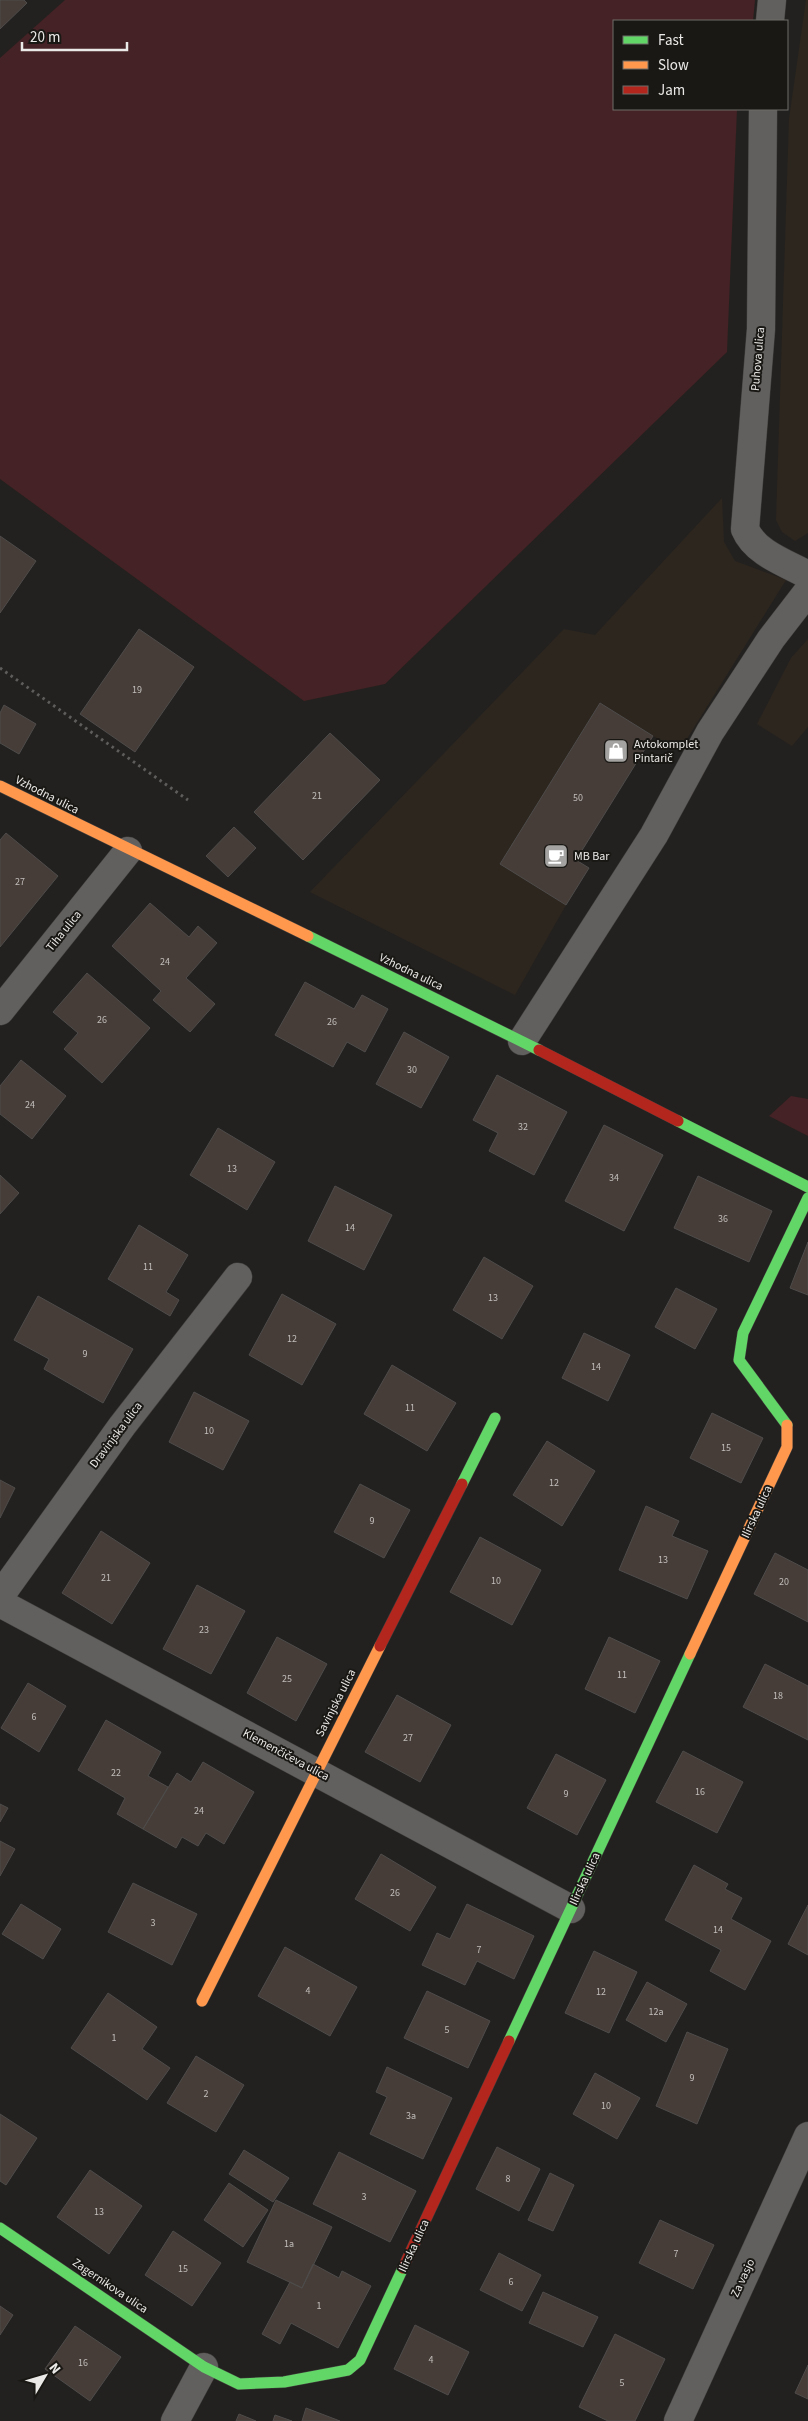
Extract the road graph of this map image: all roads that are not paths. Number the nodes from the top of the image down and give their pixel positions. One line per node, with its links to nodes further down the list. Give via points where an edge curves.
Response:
1 (772, 0): 2 (street)
2 (770, 20)
3 (763, 110): 4 (street, Puhova ulica, via 762,329 745,529 757,547)
4 (808, 575)
5 (808, 591): 9 (street, via 710,732 654,835)
6 (0, 786): 7 (street, Vzhodna ulica)
7 (128, 850): 8 (street, Tiha ulica); 9 (street, Vzhodna ulica)
8 (0, 1011)
9 (522, 1041): 10 (street, Vzhodna ulica)
10 (808, 1187)
11 (808, 1198): 17 (street, Ilirska ulica, via 743,1333 739,1360 787,1425 787,1447)
12 (238, 1277): 14 (street, Dravinjska ulica, via 122,1426)
13 (494, 1418): 16 (street, Savinjska ulica)
14 (0, 1596)
15 (0, 1603): 16 (street, Klemenčičeva ulica)
16 (317, 1772): 17 (street, Klemenčičeva ulica); 18 (street, Savinjska ulica)
17 (571, 1909): 21 (street, Ilirska ulica, via 360,2360 348,2370 323,2376 239,2384)
18 (202, 2001)
19 (808, 2136): 23 (street, Za vasjo)
20 (0, 2228): 21 (street, Zagernikova ulica)
21 (204, 2366): 22 (street)
22 (175, 2421)
23 (678, 2421)

